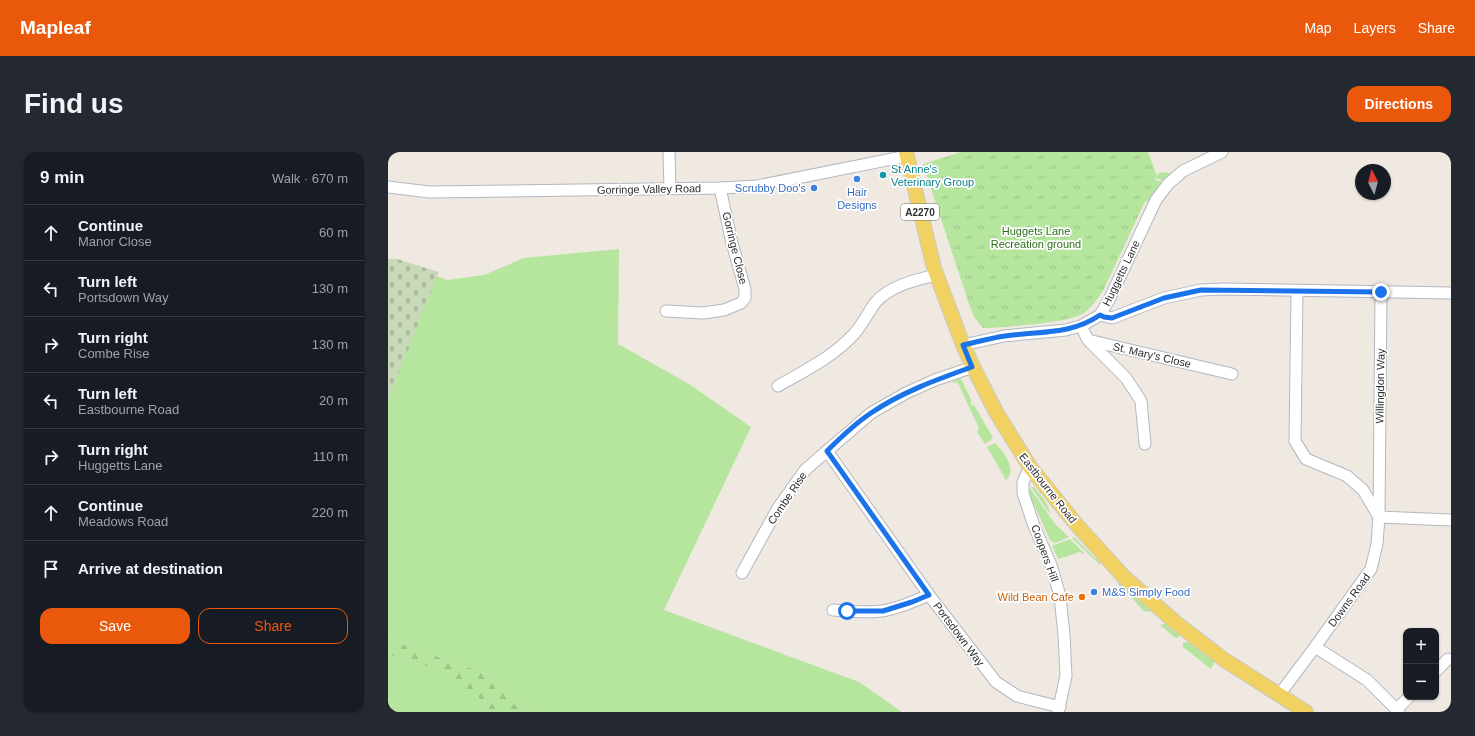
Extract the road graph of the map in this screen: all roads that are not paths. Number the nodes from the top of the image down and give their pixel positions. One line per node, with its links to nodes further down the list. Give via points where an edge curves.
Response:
1 (669, 152): 5 (street)
2 (1222, 152): 12 (street, Huggetts Lane, via 1183,171 1168,184 1156,200)
3 (906, 154): 6 (street, Gorringe Valley Road, via 763,185); 7 (main road, Eastbourne Road / A2270)
4 (388, 187): 5 (street, Gorringe Valley Road, via 429,192)
5 (670, 188): 6 (street, Gorringe Valley Road)
6 (720, 188): 11 (street, Gorringe Close, via 745,298 741,303 724,310 703,313)
7 (936, 276): 15 (main road, Eastbourne Road / A2270); 18 (street, via 904,284 883,296 876,302 855,334 839,348)
8 (1297, 291): 9 (street); 12 (street, via 1201,290 1164,298 1112,318); 23 (street, via 1295,441 1306,459 1347,476)
9 (1381, 292): 10 (street); 22 (street, Willingdon Way)
10 (1451, 293)
11 (666, 311)
12 (1100, 315): 13 (street, Huggetts Lane)
13 (1081, 326): 14 (street); 15 (street, Huggetts Lane, via 1066,330 1004,336)
14 (1088, 340): 17 (street, St. Mary's Close); 19 (street, via 1126,378 1141,401)
15 (963, 345): 16 (main road, Eastbourne Road / A2270)
16 (972, 367): 20 (street, Combe Rise, via 906,393 871,413); 21 (main road, Eastbourne Road / A2270)
17 (1232, 374)
18 (778, 386)
19 (1145, 444)
20 (827, 451): 26 (street, Combe Rise, via 805,470 778,508); 27 (street, Portsdown Way)
21 (1030, 467): 32 (main road, Eastbourne Road / A2270, via 1076,524 1124,577 1175,622 1223,659); 34 (street, Coopers Hill, via 1023,482 1023,493 1051,565 1060,596 1066,676)
22 (1379, 480): 23 (street); 24 (street, Willingdon Way)
23 (1363, 490): 24 (street)
24 (1379, 517): 25 (street); 29 (street, Downs Road, via 1377,544 1371,569)
25 (1451, 520)
26 (742, 573)
27 (929, 595): 28 (street, via 883,611); 34 (street, Portsdown Way, via 996,682 1017,696)
28 (833, 610)
29 (1316, 647): 32 (street, Downs Road); 35 (street, via 1367,680)
30 (1448, 659): 31 (street)
31 (1439, 668)
32 (1279, 695): 36 (main road, Eastbourne Road / A2270)
33 (1406, 700): 35 (street)
34 (1059, 709)
35 (1398, 710)
36 (1306, 712)

